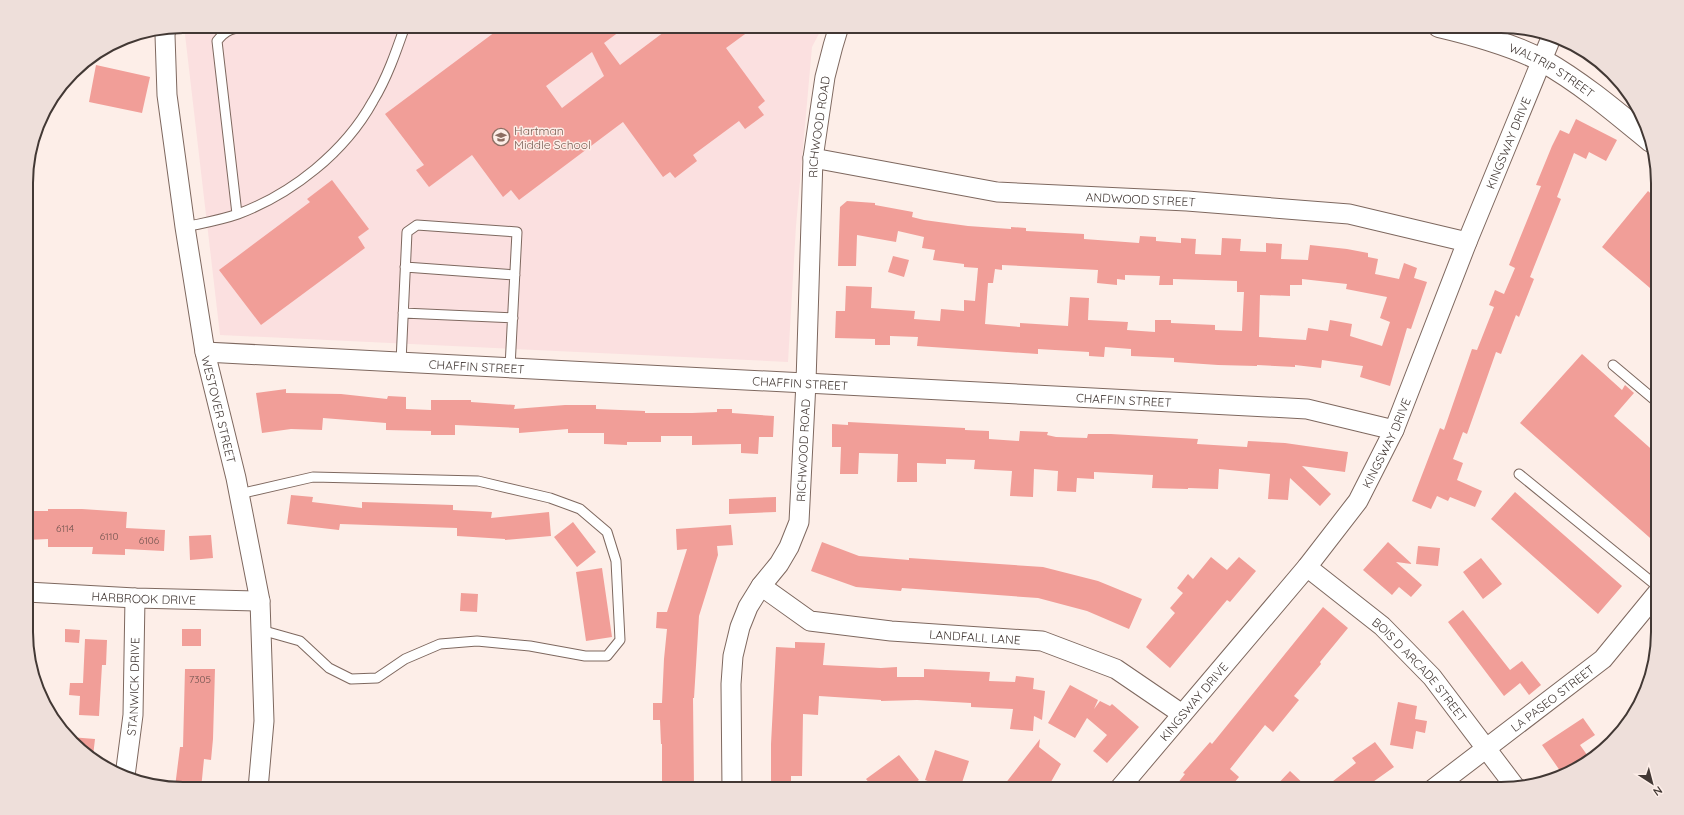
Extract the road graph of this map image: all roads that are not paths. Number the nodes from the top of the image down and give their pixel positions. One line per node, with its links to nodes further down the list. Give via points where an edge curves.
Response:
1 (223, 33): 10 (lane, via 217,41)
2 (403, 33): 10 (lane, via 373,102 347,138 304,179 256,207)
3 (837, 33): 9 (street, RICHWOOD ROAD, via 825,77)
4 (1468, 33): 7 (street, WALTRIP STREET)
5 (164, 34): 11 (street, WESTOVER STREET, via 167,95)
6 (1550, 41): 7 (street, KINGSWAY DRIVE)
7 (1542, 61): 8 (street, WALTRIP STREET, via 1600,99); 12 (street, KINGSWAY DRIVE)
8 (1643, 134)
9 (813, 158): 12 (street, ANDWOOD STREET, via 997,192 1187,201 1349,214); 21 (street, RICHWOOD ROAD)
10 (237, 214): 11 (lane)
11 (185, 227): 17 (street, WESTOVER STREET)
12 (1467, 242): 23 (street, KINGSWAY DRIVE)
13 (405, 267): 14 (lane); 14 (lane, via 407,232 417,225 517,232); 15 (lane)
14 (515, 275): 16 (lane)
15 (403, 313): 16 (lane); 18 (lane)
16 (513, 318): 20 (lane)
17 (205, 352): 18 (street, CHAFFIN STREET); 25 (street, WESTOVER STREET)
18 (401, 362): 20 (street, CHAFFIN STREET)
19 (1613, 366): 22 (lane)
20 (510, 367): 21 (street, CHAFFIN STREET)
21 (806, 382): 23 (street, CHAFFIN STREET, via 1307,409); 28 (street, RICHWOOD ROAD, via 799,522 779,564)
22 (1651, 397)
23 (1394, 430): 26 (street, KINGSWAY DRIVE, via 1358,501)
24 (1519, 474): 27 (lane)
25 (239, 494): 31 (street, WESTOVER STREET); 33 (lane, via 312,477 478,481 550,498 580,510 607,532 616,561 620,640 607,656 584,656 530,646 470,641 440,644 405,659 377,678 351,679 330,668 300,641)
26 (1307, 567): 34 (street, KINGSWAY DRIVE); 35 (street, BOIS D ARCADE STREET, via 1382,626 1432,677)
27 (1651, 581)
28 (761, 586): 34 (street, LANDFALL LANE, via 810,621 891,631 1042,641 1116,669); 38 (street, RICHWOOD ROAD, via 745,614 733,656)
29 (33, 592): 30 (street, HARBROOK DRIVE)
30 (135, 598): 31 (street, HARBROOK DRIVE); 36 (street, STANWICK DRIVE, via 133,715)
31 (260, 601): 33 (street, WESTOVER STREET)
32 (1651, 601): 35 (street, LA PASEO STREET, via 1603,660)
33 (261, 630): 37 (street, WESTOVER STREET, via 264,721)
34 (1182, 714): 39 (street, KINGSWAY DRIVE)
35 (1487, 747): 40 (street, LA PASEO STREET); 41 (street, BOIS D ARCADE STREET)
36 (126, 771)
37 (259, 782)
38 (732, 782)
39 (1125, 782)
40 (1442, 782)
41 (1512, 782)

